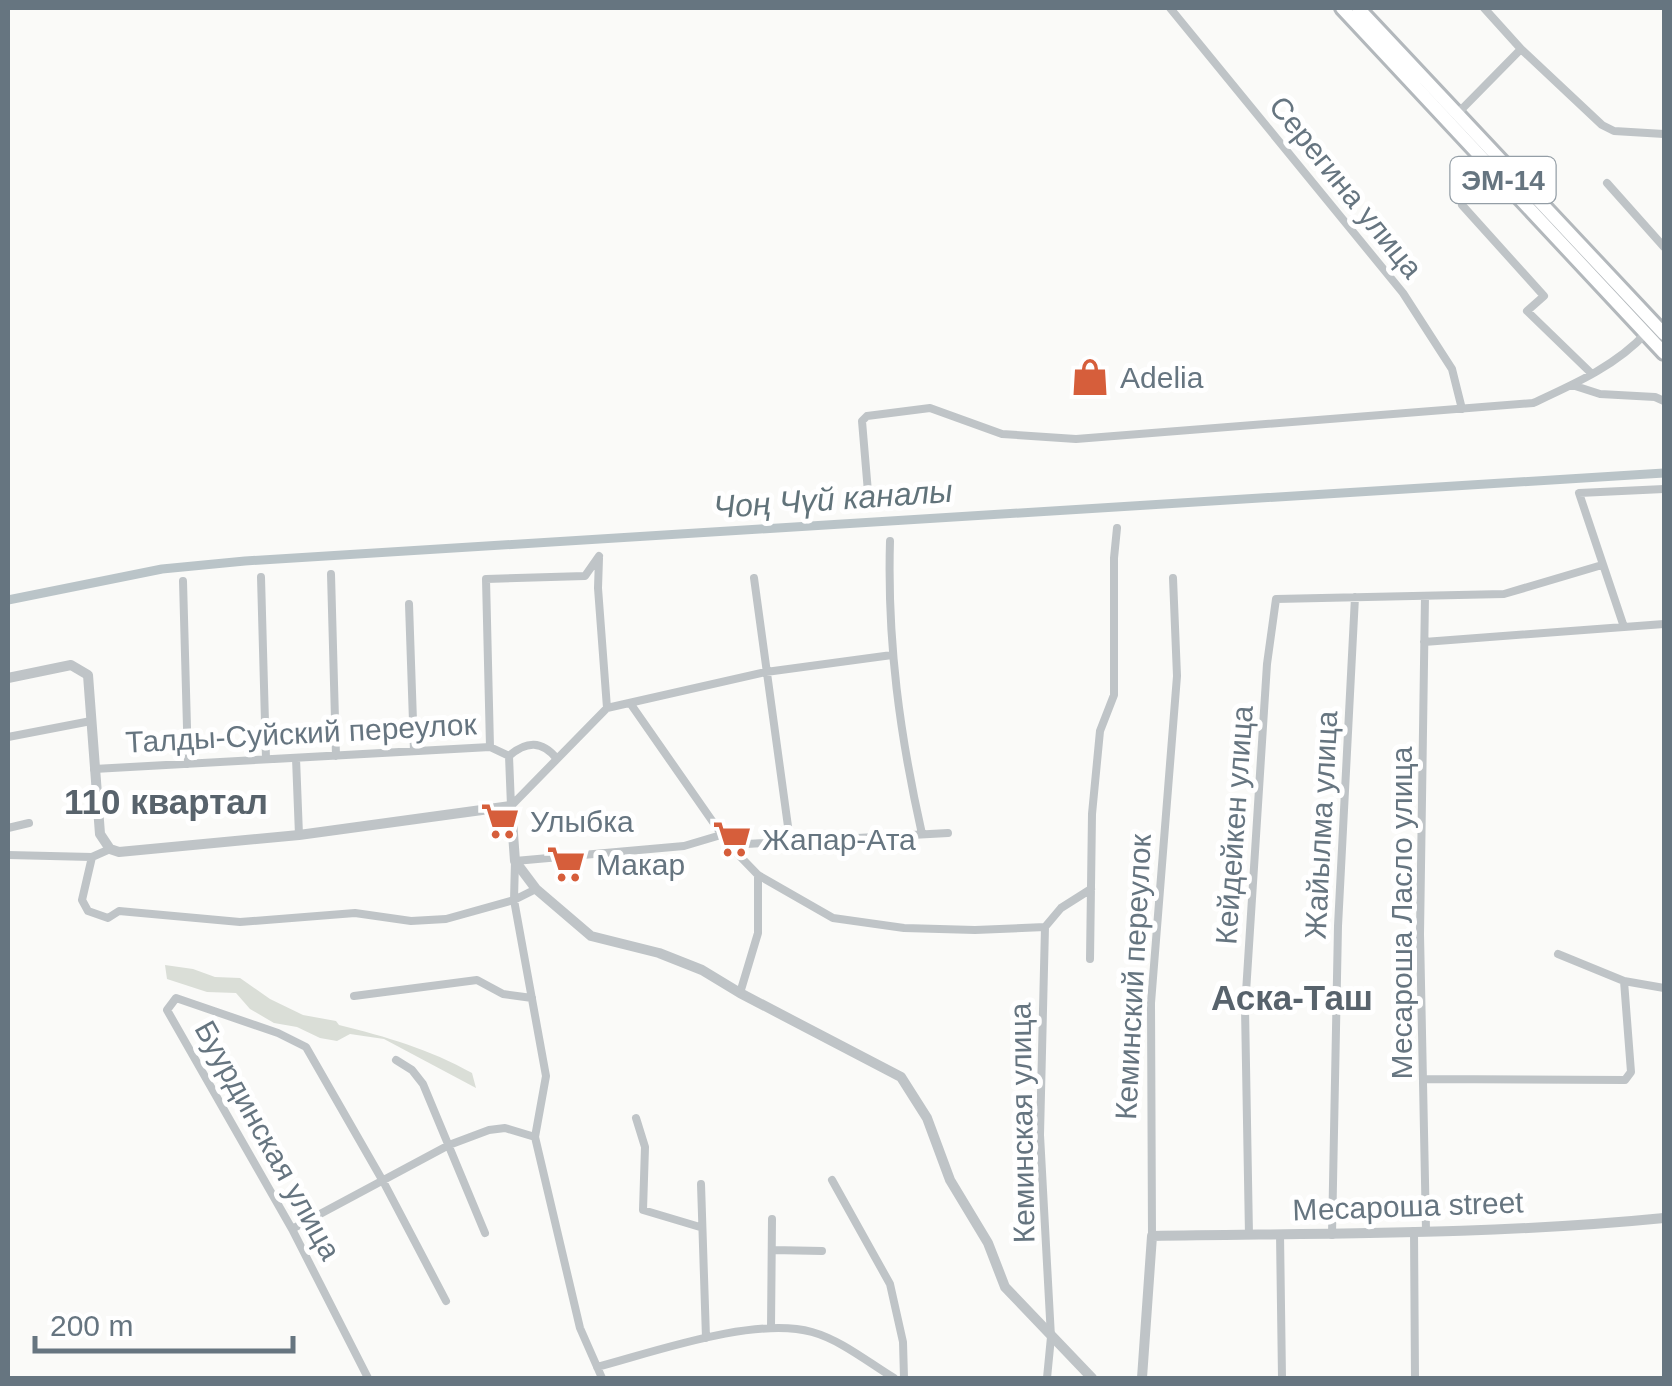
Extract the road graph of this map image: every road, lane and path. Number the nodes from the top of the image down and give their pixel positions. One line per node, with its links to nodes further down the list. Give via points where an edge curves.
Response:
1 (1170, 8): 17 (street, Серегина улица, via 1403,293 1452,369)
2 (1342, 8): 11 (main road, ЭМ-14)
3 (1358, 8): 6 (main road, ЭМ-14)
4 (1484, 8): 5 (street)
5 (1521, 48): 6 (street); 7 (street, via 1608,129)
6 (1458, 113): 12 (main road, ЭМ-14)
7 (1664, 134)
8 (1606, 183): 10 (street)
9 (1462, 205): 14 (street, via 1544,296 1526,311)
10 (1664, 247)
11 (1646, 333): 13 (main road, ЭМ-14); 14 (street)
12 (1664, 334)
13 (1664, 353)
14 (1592, 374): 15 (street)
15 (1572, 385): 16 (street); 17 (street, via 1533,403)
16 (1664, 402)
17 (1462, 409): 19 (street, via 1038,439 1002,434 930,408 867,416 862,421)
18 (1664, 489): 22 (street, via 1579,493)
19 (868, 492)
20 (1117, 528): 65 (street, via 1114,695 1100,731)
21 (890, 541): 34 (street)
22 (1602, 565): 28 (street, via 1504,594); 32 (street)
23 (331, 574): 43 (street)
24 (261, 577): 47 (street)
25 (754, 578): 35 (street)
26 (1173, 578): 92 (street, Кеминский переулок, via 1178,676 1151,1003)
27 (183, 581): 48 (street)
28 (1425, 596): 29 (street); 33 (street, Месароша Ласло улица)
29 (1355, 597): 89 (street, Кейдейкен улица, via 1276,599 1245,1008); 91 (street, Жайылма улица, via 1338,926)
30 (409, 604): 42 (street)
31 (1664, 624): 32 (street)
32 (1624, 627): 33 (street)
33 (1424, 642): 76 (street, Месароша Ласло улица)
34 (892, 654): 35 (street); 54 (street, via 902,746)
35 (766, 672): 37 (street); 57 (street)
36 (8, 678): 39 (street, via 70,665 88,675)
37 (630, 702): 38 (street); 56 (street)
38 (607, 708): 41 (street, via 599,556 585,576 486,579); 46 (street)
39 (91, 721): 40 (street); 49 (street)
40 (8, 737)
41 (490, 747): 42 (street, Талды-Суйский переулок); 44 (street, Талды-Суйский переулок)
42 (414, 751): 43 (street, Талды-Суйский переулок)
43 (336, 756): 45 (street, Талды-Суйский переулок)
44 (509, 756): 46 (street, via 534,744); 50 (street)
45 (296, 758): 47 (street, Талды-Суйский переулок); 55 (street)
46 (557, 759): 50 (street)
47 (266, 760): 48 (street, Талды-Суйский переулок)
48 (188, 764): 49 (street, Талды-Суйский переулок)
49 (94, 769): 59 (street, via 100,834)
50 (511, 806): 55 (street); 62 (street)
51 (29, 824): 52 (street)
52 (8, 828)
53 (948, 833): 54 (street)
54 (922, 834): 57 (street)
55 (299, 835): 59 (street)
56 (722, 835): 58 (street); 62 (street, via 684,846)
57 (790, 841): 58 (street)
58 (729, 846): 63 (street)
59 (110, 849): 61 (street)
60 (8, 855): 61 (street)
61 (92, 857): 66 (street, via 82,900 88,911 108,918 119,911 240,922 355,912 411,921 446,919)
62 (516, 861): 64 (street); 66 (street)
63 (758, 875): 67 (street, via 833,918 904,928); 72 (street, via 758,933)
64 (536, 890): 66 (street); 72 (street, via 592,936 673,958)
65 (1091, 890): 67 (street); 69 (street)
66 (514, 900): 74 (street)
67 (1045, 927): 98 (street, Кеминская улица, via 1040,1135)
68 (1558, 954): 70 (street)
69 (1090, 959)
70 (1624, 981): 71 (street); 76 (street, via 1626,1080)
71 (1664, 988)
72 (740, 994): 98 (street, via 901,1078 928,1118 950,1180 1005,1286)
73 (354, 996): 74 (street, via 477,980 503,994)
74 (532, 998): 78 (street, via 546,1076)
75 (396, 1060): 79 (street, via 422,1084)
76 (1423, 1079): 87 (street, Месароша Ласло улица)
77 (636, 1118): 85 (street, via 645,1147 643,1210)
78 (535, 1138): 79 (street, via 505,1128); 99 (street, via 580,1328)
79 (450, 1145): 81 (street); 88 (street)
80 (832, 1180): 103 (street, via 890,1284)
81 (384, 1183): 86 (street); 86 (street, Буурдинская улица, via 306,1047 176,998 167,1010); 95 (street)
82 (701, 1184): 85 (street)
83 (1664, 1218): 87 (street, Месароша street)
84 (772, 1219): 93 (street)
85 (700, 1227): 97 (street)
86 (292, 1229): 100 (street, Буурдинская улица)
87 (1420, 1230): 91 (street, Месароша street); 108 (street, Месароша Ласло улица)
88 (485, 1233)
89 (1250, 1234): 90 (street, Месароша street); 92 (street, Месароша street)
90 (1280, 1234): 91 (street, Месароша street); 107 (street)
91 (1332, 1234)
92 (1152, 1236): 106 (street, Кеминский переулок)
93 (772, 1250): 94 (street); 96 (street)
94 (822, 1251)
95 (446, 1301)
96 (770, 1328): 97 (street); 102 (street, via 812,1332)
97 (706, 1338): 99 (street)
98 (1051, 1338): 104 (street, Кеминская улица); 105 (street)
99 (597, 1368): 101 (street)
100 (368, 1378)
101 (602, 1378)
102 (894, 1378)
103 (904, 1378)
104 (1047, 1378)
105 (1092, 1378)
106 (1142, 1378)
107 (1282, 1378)
108 (1415, 1378)

